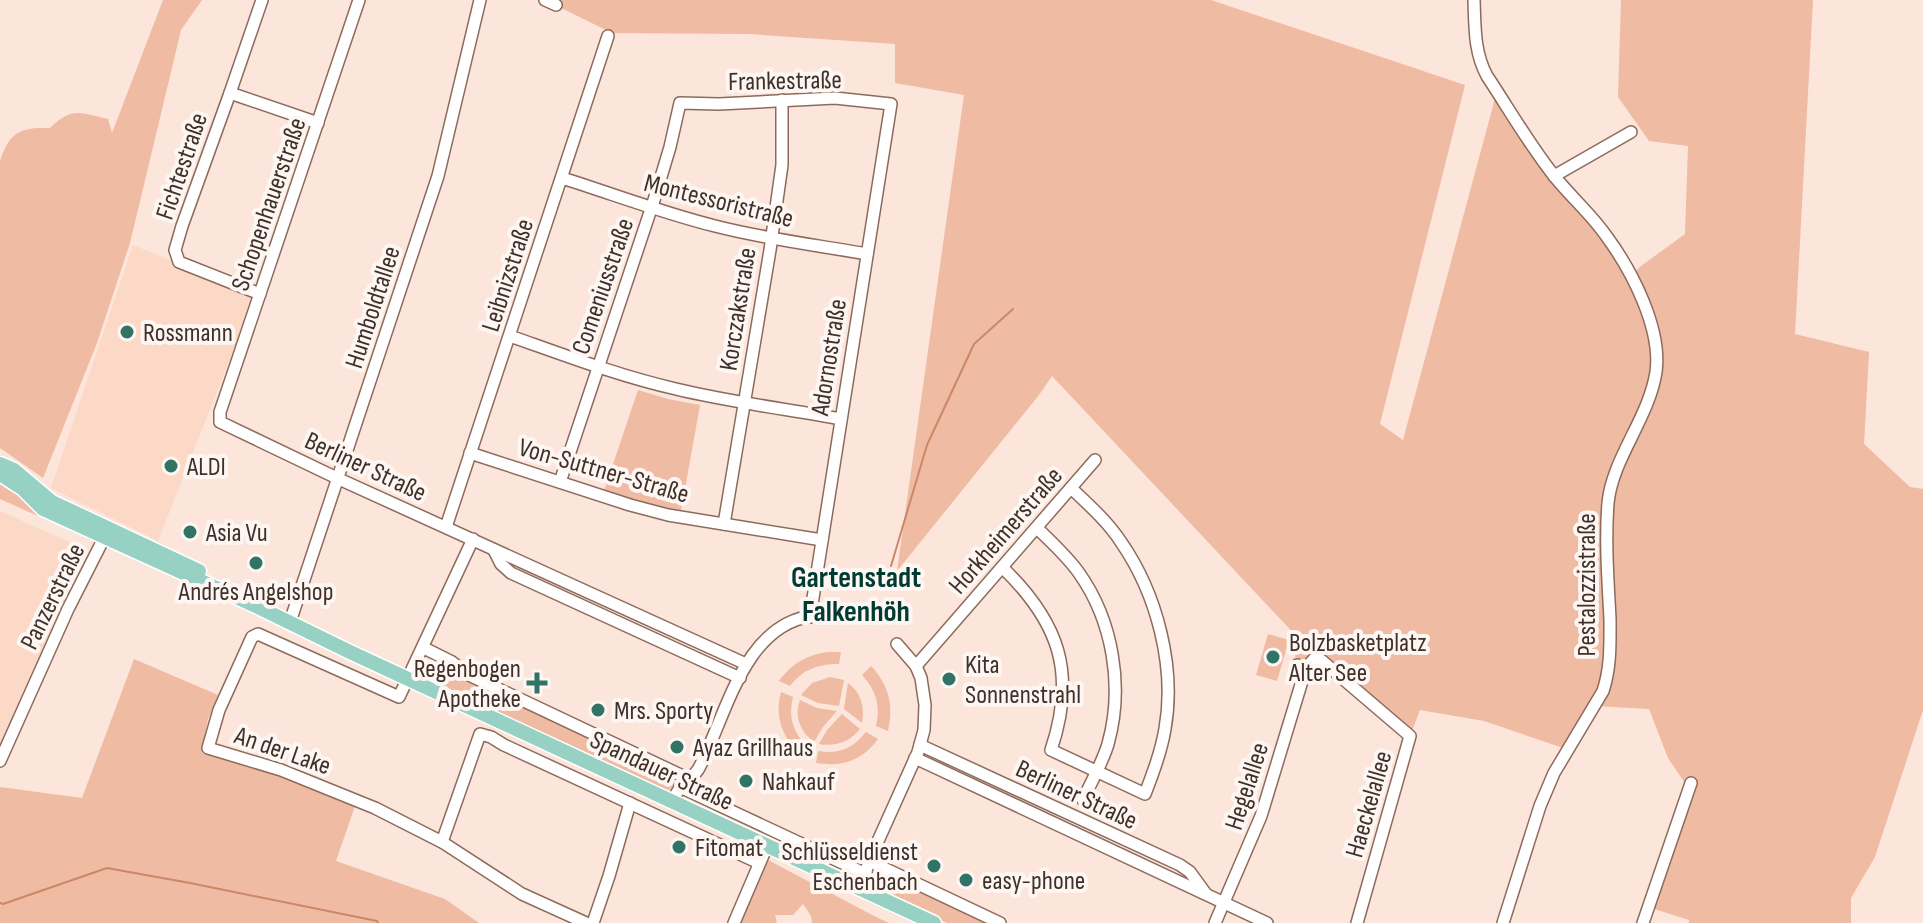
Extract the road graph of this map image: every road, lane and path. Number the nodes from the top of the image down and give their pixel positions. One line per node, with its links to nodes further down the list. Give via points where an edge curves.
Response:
1 (262, 0): 6 (street, Fichtestraße)
2 (359, 0): 10 (street, Schopenhauerstraße)
3 (480, 0): 27 (street, Humboldtallee, via 438,176)
4 (1474, 0): 12 (street, Pestalozzistraße, via 1479,61)
5 (608, 36): 13 (street, Leibnizstraße)
6 (230, 93): 10 (street, Fichtestraße); 17 (street, Fichtestraße, via 175,250 179,262)
7 (782, 100): 8 (street, Frankestraße); 9 (street, Frankestraße); 15 (street, Korczakstraße, via 782,156)
8 (680, 103): 14 (street, Comeniusstraße)
9 (891, 104): 16 (street, Adornostraße)
10 (318, 123): 17 (street, Schopenhauerstraße)
11 (1631, 132): 12 (street)
12 (1554, 176): 74 (street, Pestalozzistraße, via 1606,235 1624,265 1655,337 1656,372 1608,497 1608,676 1554,773)
13 (562, 178): 14 (street, Montessoristraße); 18 (street, Leibnizstraße)
14 (652, 208): 15 (street, Montessoristraße); 19 (street, Comeniusstraße)
15 (771, 239): 16 (street, Montessoristraße); 20 (street, Korczakstraße)
16 (867, 254): 21 (street, Adornostraße)
17 (260, 294): 22 (street, Schopenhauerstraße)
18 (510, 336): 19 (street); 23 (street, Leibnizstraße)
19 (598, 366): 20 (street); 28 (street, Comeniusstraße)
20 (744, 403): 21 (street); 30 (street, Korczakstraße)
21 (841, 419): 35 (street, Adornostraße)
22 (220, 422): 27 (street, Berliner Straße)
23 (470, 453): 28 (street, Von-Suttner-Straße); 31 (street, Leibnizstraße)
24 (1095, 460): 29 (street, Horkheimerstraße)
25 (0, 464): 40 (main road, Spandauer Straße, via 52,502)
26 (0, 474): 33 (main road, Spandauer Straße, via 43,509)
27 (339, 479): 31 (street, Berliner Straße); 40 (street, Humboldtallee)
28 (560, 482): 30 (street, Von-Suttner-Straße, via 668,515)
29 (1071, 488): 32 (street, Horkheimerstraße); 53 (street, via 1131,557 1150,598 1166,661 1165,727 1145,794)
30 (724, 524): 35 (street, Von-Suttner-Straße)
31 (446, 527): 34 (street, Berliner Straße)
32 (1037, 528): 37 (street, Horkheimerstraße); 53 (street, via 1078,572 1107,631 1115,704)
33 (104, 538): 40 (main road, Spandauer Straße); 52 (street, Panzerstraße)
34 (473, 539): 36 (street, Berliner Straße); 42 (street)
35 (822, 540): 39 (street, Adornostraße)
36 (494, 549): 43 (street, Berliner Straße); 46 (street, Berliner Straße, via 511,573)
37 (1002, 567): 44 (street, Horkheimerstraße); 53 (street, via 1036,604 1059,655 1062,704 1051,750)
38 (837, 616): 39 (street)
39 (810, 617): 43 (street, via 776,632)
40 (292, 618): 47 (main road, Spandauer Straße, via 326,631 350,652)
41 (897, 644): 44 (street)
42 (424, 648): 47 (street); 54 (street, Spandauer Straße)
43 (746, 664): 46 (street)
44 (916, 666): 49 (street, via 925,705)
45 (1301, 666): 65 (street, Hegelallee, via 1261,816); 73 (street, Haeckelallee, via 1321,660 1410,736)
46 (740, 678): 54 (street, via 697,772)
47 (409, 679): 48 (main road, Spandauer Straße); 59 (street, An der Lake, via 399,697 258,634 219,710 208,748 281,770)
48 (544, 742): 51 (street); 57 (main road, Spandauer Straße)
49 (920, 745): 50 (street); 64 (street, Berliner Straße, via 1180,865)
50 (915, 758): 62 (street); 64 (street, Berliner Straße)
51 (535, 759): 58 (street, Spandauer Straße); 59 (street, Spandauer Straße, via 480,734)
52 (0, 761)
53 (1096, 771): 56 (street)
54 (685, 783): 57 (street); 62 (street, Spandauer Straße)
55 (1691, 783): 75 (street)
56 (1083, 800)
57 (672, 801): 60 (main road, Spandauer Straße)
58 (630, 803): 61 (street, Spandauer Straße); 67 (street)
59 (442, 842): 66 (street, An der Lake, via 522,894)
60 (767, 846): 61 (street); 63 (main road, Spandauer Straße)
61 (759, 863): 68 (street)
62 (868, 867): 63 (street); 70 (street, Spandauer Straße)
63 (861, 889): 69 (main road, Spandauer Straße)
64 (1206, 894): 65 (street, Berliner Straße)
65 (1224, 903): 71 (street, Hegelallee); 72 (street, Berliner Straße)
66 (586, 923)
67 (593, 923)
68 (734, 923)
69 (934, 923)
70 (1000, 923)
71 (1215, 923)
72 (1267, 923)
73 (1357, 923)
74 (1503, 923)
75 (1643, 923)

